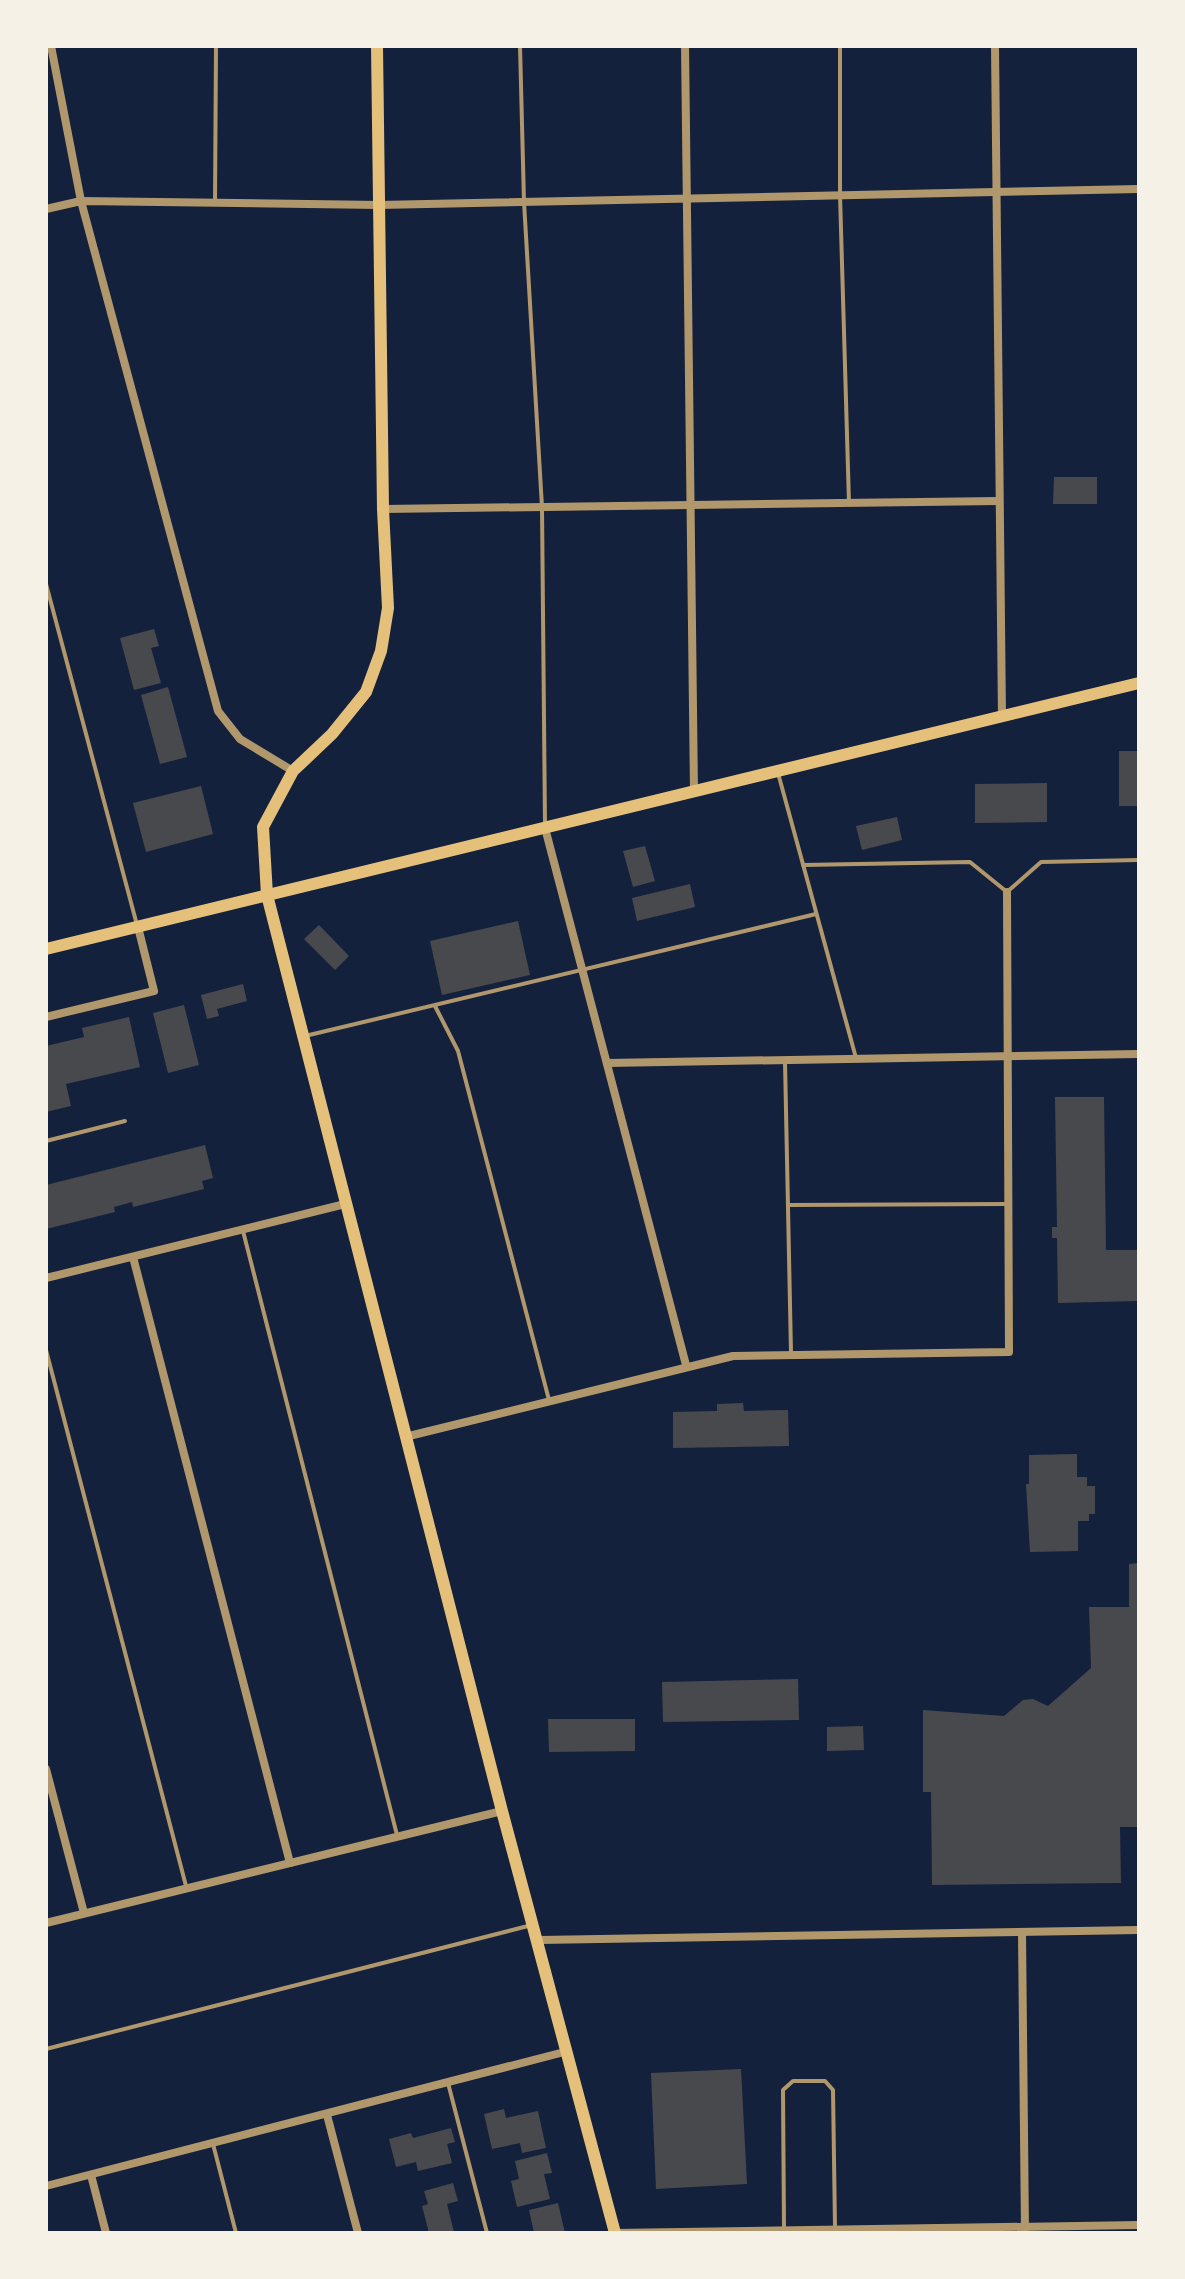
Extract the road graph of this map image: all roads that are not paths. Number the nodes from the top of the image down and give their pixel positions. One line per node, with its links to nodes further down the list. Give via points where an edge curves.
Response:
1 (51, 46): 12 (street)
2 (216, 46): 14 (lane)
3 (377, 46): 15 (main road)
4 (520, 46): 13 (lane)
5 (685, 46): 11 (street)
6 (840, 46): 10 (lane)
7 (995, 46): 9 (street)
8 (1139, 189): 9 (street)
9 (997, 192): 10 (street); 17 (street)
10 (840, 195): 11 (street); 18 (lane)
11 (688, 198): 13 (street); 19 (street)
12 (81, 201): 14 (street); 16 (street); 25 (street, via 218,711 240,739)
13 (524, 202): 15 (street); 20 (lane)
14 (215, 203): 15 (street)
15 (379, 205): 21 (main road)
16 (46, 209)
17 (999, 501): 18 (street); 24 (street)
18 (849, 503): 19 (street)
19 (692, 505): 20 (street); 27 (street)
20 (542, 507): 21 (street); 28 (lane)
21 (383, 509): 25 (main road, via 388,608 381,651 366,692)
22 (46, 584): 34 (lane)
23 (1139, 683): 24 (main road)
24 (1002, 717): 26 (main road)
25 (293, 771): 32 (main road, via 263,827)
26 (777, 771): 27 (main road); 30 (lane)
27 (694, 792): 28 (main road)
28 (545, 828): 32 (main road); 36 (street)
29 (1139, 860): 31 (lane, via 1041,862)
30 (803, 865): 31 (lane, via 970,862); 33 (lane)
31 (1007, 892): 41 (street)
32 (267, 895): 34 (main road); 39 (main road)
33 (816, 914): 36 (lane); 42 (lane)
34 (138, 927): 35 (main road); 38 (street, via 154,991)
35 (46, 949)
36 (583, 972): 37 (lane); 44 (street)
37 (435, 1006): 39 (lane); 56 (lane, via 458,1051)
38 (46, 1017)
39 (302, 1037): 47 (main road)
40 (1139, 1054): 41 (street)
41 (1008, 1056): 42 (street); 48 (street)
42 (856, 1059): 43 (street)
43 (785, 1060): 44 (street); 49 (lane)
44 (607, 1063): 55 (street)
45 (125, 1121): 46 (lane)
46 (46, 1141)
47 (345, 1204): 50 (street); 57 (main road)
48 (1008, 1204): 49 (lane); 54 (street, via 1009,1352)
49 (788, 1205): 54 (lane)
50 (243, 1229): 51 (street); 60 (lane)
51 (133, 1257): 52 (street); 61 (street)
52 (46, 1278)
53 (46, 1350): 62 (lane)
54 (791, 1355): 55 (street, via 733,1356)
55 (686, 1365): 56 (street)
56 (549, 1400): 57 (street)
57 (405, 1437): 59 (main road)
58 (46, 1769): 63 (street)
59 (502, 1811): 60 (street); 65 (main road)
60 (398, 1837): 61 (street)
61 (290, 1863): 62 (street)
62 (187, 1889): 63 (street)
63 (84, 1913): 64 (street)
64 (46, 1923)
65 (535, 1924): 68 (main road); 69 (lane)
66 (1139, 1930): 67 (street)
67 (1022, 1932): 68 (street); 77 (street)
68 (539, 1940): 70 (main road)
69 (46, 2049)
70 (568, 2051): 71 (street); 86 (main road)
71 (448, 2083): 72 (street); 85 (lane)
72 (327, 2115): 73 (street); 84 (street)
73 (213, 2144): 74 (street); 83 (lane)
74 (91, 2175): 75 (street); 82 (street)
75 (46, 2186)
76 (1139, 2225): 77 (street)
77 (1025, 2230): 80 (street)
78 (784, 2231): 79 (lane, via 783,2090 793,2081 825,2081 833,2090); 81 (street); 86 (street)
79 (838, 2231): 80 (street); 81 (street)
80 (869, 2231)
81 (801, 2232)
82 (106, 2233)
83 (236, 2233)
84 (358, 2233)
85 (487, 2233)
86 (615, 2233)

